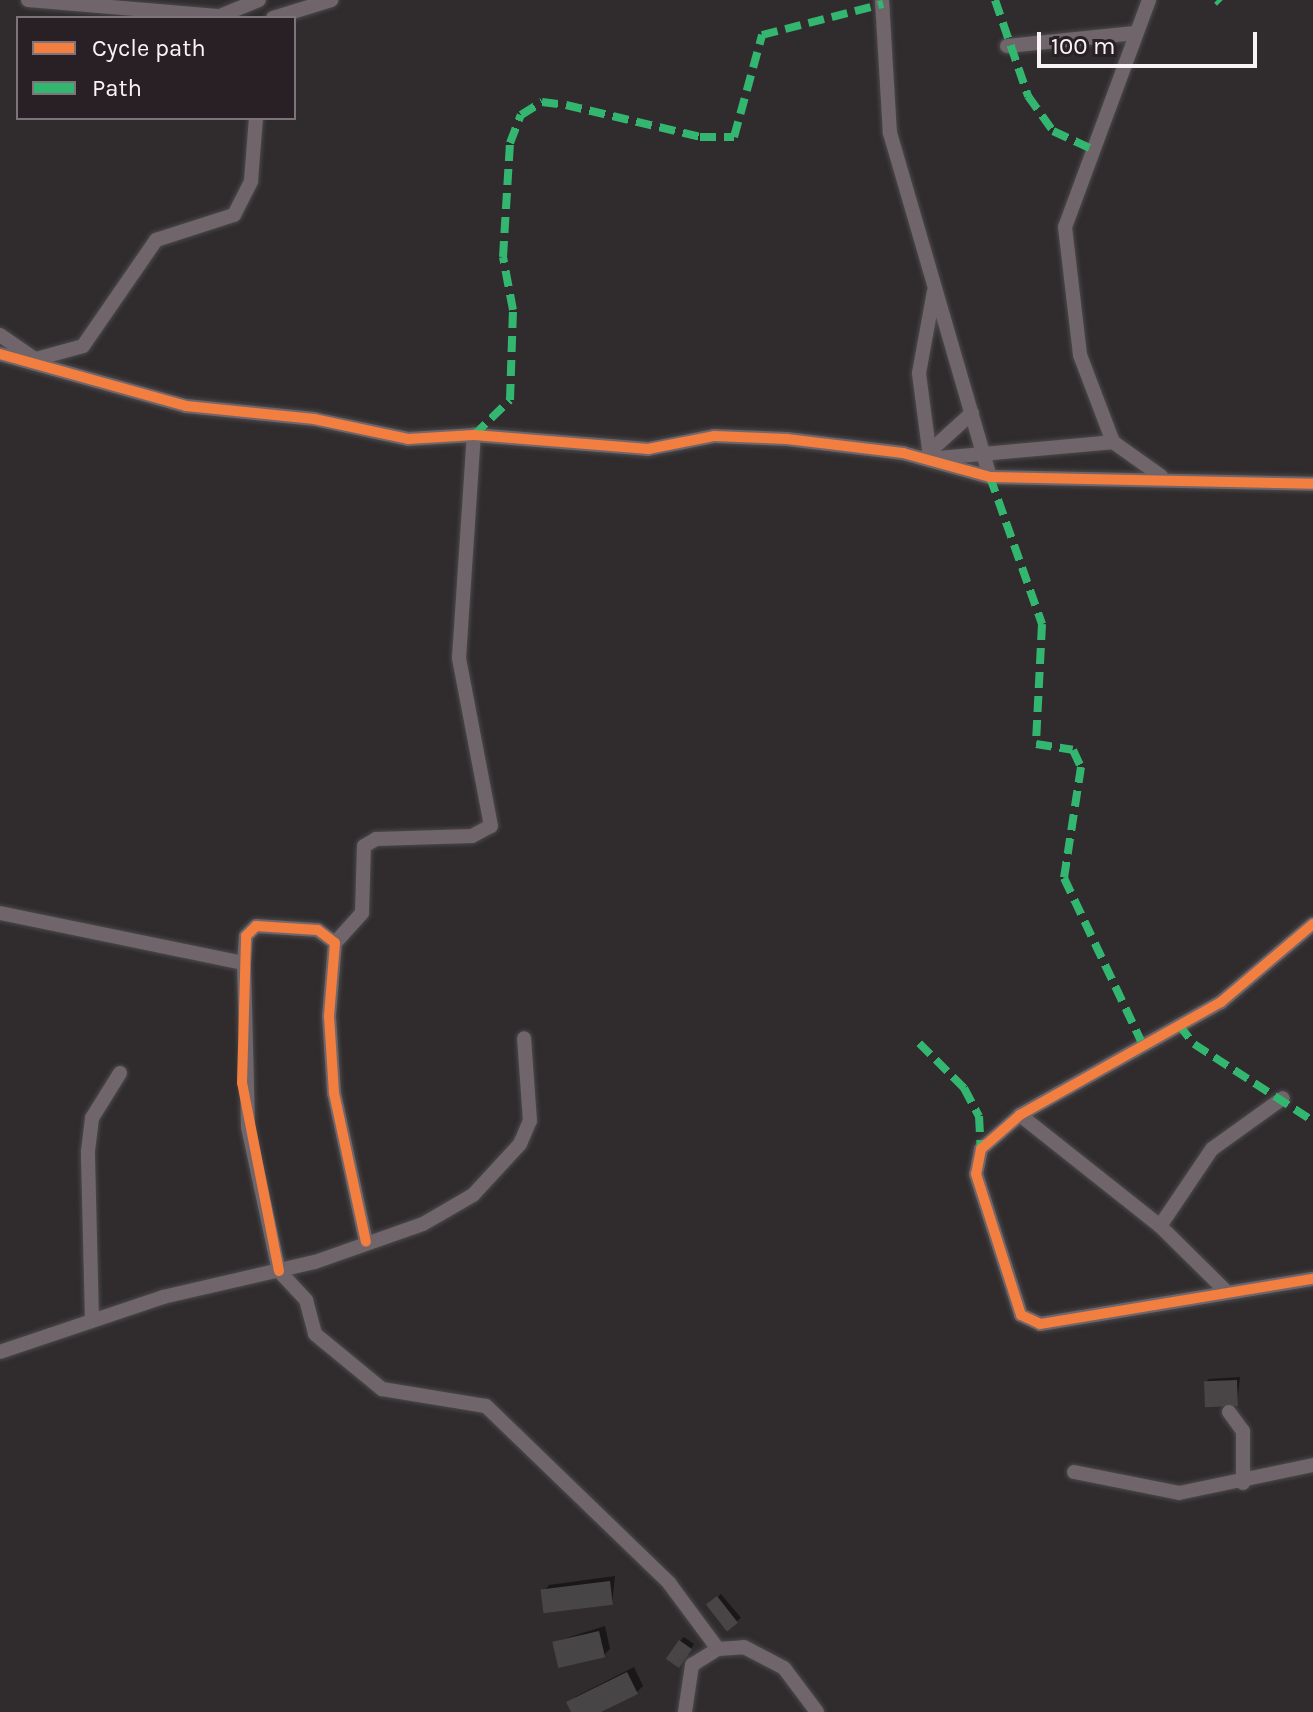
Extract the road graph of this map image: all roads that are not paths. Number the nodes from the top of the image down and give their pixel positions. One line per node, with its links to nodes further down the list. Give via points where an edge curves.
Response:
1 (28, 0): 2 (street, via 220,16)
2 (260, 0)
3 (331, 0): 6 (street)
4 (882, 0): 10 (street, via 890,133)
5 (1149, 0): 7 (street)
6 (279, 16)
7 (1135, 33): 8 (street); 17 (street, via 1065,227 1080,355)
8 (1007, 46)
9 (256, 120): 13 (street, via 251,181 234,215 156,240 83,346)
10 (934, 291): 15 (street); 18 (street, via 919,373)
11 (0, 335): 13 (street)
12 (0, 354): 14 (street)
13 (36, 359): 14 (street)
14 (51, 372): 16 (street, via 186,406 314,419 408,439)
15 (972, 413): 18 (street); 19 (street)
16 (474, 435): 18 (street, via 648,449 714,436 787,439); 25 (street, via 459,658 491,826 472,836 376,839 364,846 362,913)
17 (1113, 442): 19 (street); 21 (street)
18 (926, 455): 19 (street); 20 (street)
19 (984, 458): 20 (street)
20 (990, 477): 21 (street)
21 (1161, 477): 22 (street)
22 (1313, 484)
23 (0, 913): 26 (street)
24 (1313, 924): 30 (street, via 1221,1002)
25 (335, 943): 26 (street, via 318,930 256,926 246,936); 32 (street, via 329,1016 334,1093)
26 (244, 963): 33 (street, via 242,1083)
27 (524, 1038): 32 (street, via 530,1121 520,1144 473,1195 423,1224)
28 (120, 1073): 36 (street, via 92,1118 89,1140)
29 (1283, 1098): 31 (street, via 1212,1149)
30 (1020, 1115): 31 (street); 35 (street, via 981,1149 976,1174 1021,1315 1040,1324 1066,1322)
31 (1160, 1226): 35 (street)
32 (366, 1242): 33 (street)
33 (279, 1271): 36 (street); 42 (street, via 306,1300 315,1334 356,1374 382,1389 472,1399 525,1437 669,1583)
34 (1313, 1279): 35 (street)
35 (1225, 1290)
36 (92, 1320): 37 (street)
37 (0, 1352)
38 (1229, 1412): 41 (street, via 1243,1431)
39 (1313, 1465): 41 (street)
40 (1074, 1472): 41 (street, via 1179,1493)
41 (1243, 1483)
42 (718, 1649): 43 (street, via 692,1665); 44 (street, via 744,1647 771,1658)
43 (685, 1712)
44 (817, 1712)

